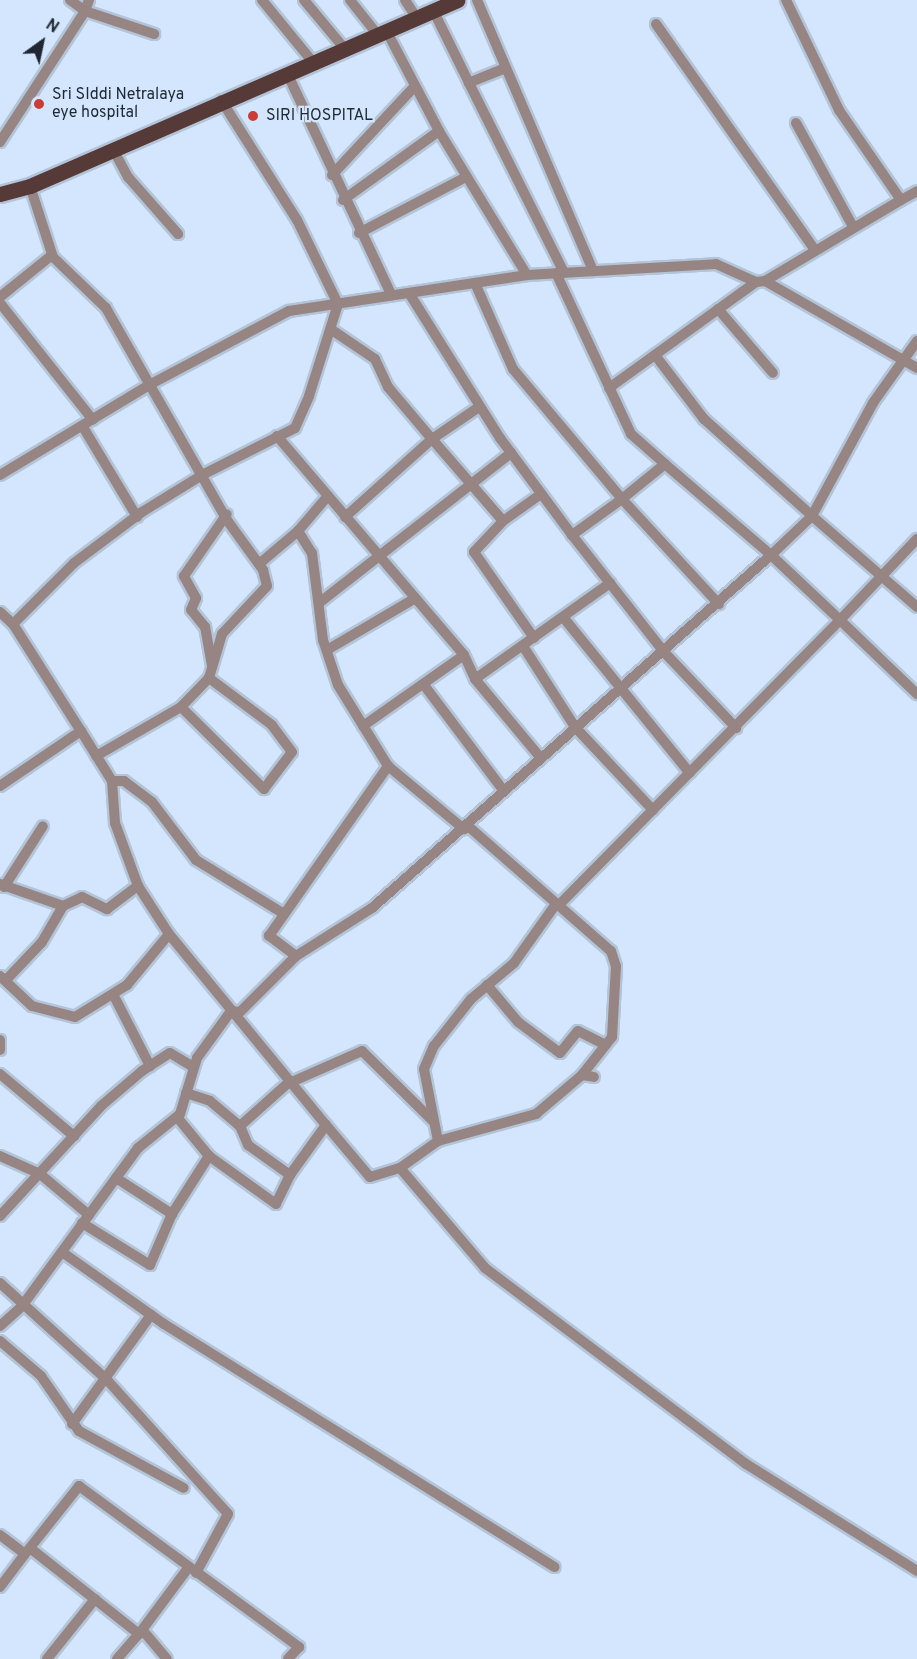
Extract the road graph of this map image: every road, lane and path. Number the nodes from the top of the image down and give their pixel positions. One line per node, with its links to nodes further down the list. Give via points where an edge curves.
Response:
1 (70, 0): 11 (street)
2 (89, 0): 11 (street)
3 (262, 0): 17 (street)
4 (304, 0): 16 (street)
5 (350, 0): 14 (street)
6 (405, 0): 12 (street)
7 (457, 0): 10 (main road)
8 (477, 0): 18 (street)
9 (786, 0): 33 (street, via 839,110)
10 (432, 10): 12 (main road); 20 (street)
11 (85, 11): 15 (street); 25 (street)
12 (416, 17): 14 (main road)
13 (656, 24): 37 (street)
14 (381, 32): 16 (main road); 21 (street)
15 (154, 34)
16 (344, 48): 17 (main road)
17 (312, 61): 19 (main road)
18 (503, 69): 20 (street); 39 (street)
19 (287, 73): 22 (main road); 27 (street)
20 (469, 83): 40 (street)
21 (414, 87): 24 (street); 27 (street)
22 (221, 100): 26 (main road); 48 (street, via 297,220)
23 (796, 123): 34 (street)
24 (439, 131): 28 (street); 32 (street)
25 (0, 142)
26 (113, 149): 29 (main road); 36 (street, via 128,177)
27 (332, 175): 32 (street)
28 (466, 177): 35 (street); 41 (street)
29 (30, 186): 31 (main road); 38 (street)
30 (917, 191): 33 (street)
31 (0, 194)
32 (343, 200): 35 (street)
33 (901, 200): 34 (street)
34 (852, 225): 37 (street)
35 (359, 233): 45 (street)
36 (178, 234)
37 (814, 249): 42 (street)
38 (52, 255): 46 (street); 56 (street, via 106,308)
39 (593, 271): 40 (street); 42 (street, via 716,264)
40 (560, 273): 41 (street); 57 (street)
41 (527, 275): 43 (street)
42 (761, 282): 49 (street); 53 (street)
43 (475, 283): 44 (street); 70 (street, via 513,369)
44 (409, 293): 45 (street); 58 (street)
45 (392, 296): 48 (street)
46 (0, 297)
47 (0, 303): 59 (street)
48 (338, 304): 50 (street); 56 (street, via 289,311)
49 (718, 309): 52 (street); 55 (street)
50 (332, 330): 61 (street, via 295,428); 62 (street, via 375,359 388,387)
51 (917, 341): 53 (street)
52 (655, 355): 57 (street); 73 (street, via 704,419)
53 (901, 361): 54 (street); 73 (street)
54 (917, 368)
55 (773, 374)
56 (149, 385): 59 (street); 65 (street)
57 (609, 388): 64 (street, via 631,434)
58 (480, 407): 62 (street); 63 (street)
59 (93, 420): 60 (street)
60 (83, 427): 66 (street); 72 (street)
61 (277, 436): 65 (street); 69 (street)
62 (432, 439): 67 (street); 74 (street)
63 (511, 453): 67 (street); 68 (street)
64 (665, 464): 70 (street); 79 (street)
65 (204, 474): 71 (street); 72 (street)
66 (0, 475)
67 (469, 487): 75 (street); 80 (street)
68 (541, 494): 75 (street); 77 (street)
69 (327, 496): 74 (street); 76 (street)
70 (622, 499): 77 (street); 86 (street)
71 (227, 513): 81 (street); 97 (street, via 184,576 196,598 191,610 205,627)
72 (137, 516): 91 (street, via 74,563)
73 (812, 516): 79 (street); 82 (street)
74 (345, 517): 80 (street)
75 (503, 521): 92 (street, via 474,552)
76 (298, 531): 81 (street); 85 (street, via 312,553)
77 (572, 535): 83 (street)
78 (917, 538): 82 (street)
79 (771, 555): 86 (street); 90 (street)
80 (381, 558): 84 (street); 85 (street)
81 (259, 564): 97 (street, via 267,586 222,633)
82 (883, 574): 87 (street); 90 (street)
83 (610, 583): 89 (street); 95 (street)
84 (414, 599): 94 (street); 96 (street)
85 (319, 603): 94 (street)
86 (719, 604): 95 (street)
87 (917, 607)
88 (0, 612): 91 (street)
89 (563, 617): 92 (street); 100 (street)
90 (840, 620): 101 (street); 105 (street)
91 (13, 624): 106 (street)
92 (534, 639): 93 (street)
93 (523, 646): 98 (street); 104 (street)
94 (327, 650): 103 (street, via 338,685)
95 (663, 650): 100 (street); 105 (street)
96 (464, 655): 98 (street); 99 (street)
97 (211, 674): 102 (street); 102 (street, via 272,725 291,752 264,789)
98 (475, 679): 108 (street)
99 (424, 686): 103 (street); 113 (street)
100 (617, 690): 104 (street); 110 (street)
101 (917, 694)
102 (181, 707): 107 (street)
103 (363, 726): 109 (street)
104 (575, 727): 108 (street); 114 (street)
105 (736, 728): 110 (street)
106 (81, 731): 107 (street); 112 (street)
107 (96, 756): 111 (street)
108 (540, 757): 113 (street)
109 (388, 766): 116 (street); 121 (street)
110 (690, 773): 114 (street)
111 (112, 781): 118 (street, via 115,824); 121 (street, via 124,781 152,802 196,861)
112 (0, 786)
113 (504, 791): 116 (street)
114 (653, 810): 119 (street)
115 (43, 826): 117 (street)
116 (466, 827): 119 (street); 123 (street, via 372,908)
117 (2, 885): 120 (street)
118 (138, 886): 120 (street, via 107,909 82,897); 122 (street)
119 (557, 905): 125 (street, via 514,963); 129 (street, via 611,951 616,966 612,1038)
120 (63, 906): 124 (street, via 42,942)
121 (284, 914): 123 (street, via 269,936)
122 (169, 934): 126 (street); 127 (street)
123 (296, 956): 127 (street, via 240,1012)
124 (3, 977): 126 (street, via 32,1006 55,1014 75,1017)
125 (487, 985): 129 (street, via 518,1022 560,1053 578,1031); 139 (street, via 434,1046 424,1069)
126 (114, 996): 131 (street)
127 (231, 1011): 132 (street); 136 (street)
128 (0, 1040): 130 (street)
129 (606, 1045): 134 (street)
130 (0, 1050)
131 (150, 1066): 132 (street, via 170,1053); 142 (street)
132 (193, 1067): 137 (street)
133 (0, 1074): 142 (street)
134 (582, 1075): 135 (street); 143 (street, via 536,1114)
135 (594, 1077)
136 (287, 1084): 139 (street, via 362,1051); 140 (street); 141 (street)
137 (186, 1092): 138 (street); 141 (street, via 210,1101)
138 (177, 1117): 145 (street); 149 (street, via 138,1148)
139 (434, 1122): 143 (street)
140 (326, 1125): 146 (street, via 370,1177); 148 (street)
141 (240, 1126): 148 (street, via 248,1145)
142 (74, 1136): 147 (street)
143 (438, 1141): 146 (street)
144 (0, 1156): 147 (street)
145 (209, 1156): 148 (street, via 276,1204); 150 (street)
146 (400, 1168): 166 (street, via 485,1268 746,1464)
147 (40, 1174): 151 (street); 152 (street)
148 (290, 1175)
149 (116, 1178): 150 (street); 152 (street)
150 (172, 1214): 152 (street, via 150,1265)
151 (0, 1216)
152 (85, 1219): 153 (street)
153 (62, 1252): 155 (street); 156 (street)
154 (0, 1284): 155 (street)
155 (22, 1306): 157 (street); 159 (street)
156 (151, 1315): 159 (street); 164 (street)
157 (0, 1326)
158 (0, 1341): 160 (street, via 41,1376)
159 (108, 1381): 160 (street); 165 (street, via 228,1514)
160 (72, 1424): 161 (street)
161 (184, 1488)
162 (0, 1535): 163 (street)
163 (27, 1551): 165 (street, via 79,1486); 167 (street); 168 (street)
164 (555, 1567)
165 (192, 1571): 169 (street); 173 (street, via 299,1647)
166 (917, 1571)
167 (0, 1587)
168 (95, 1599): 169 (street); 170 (street)
169 (142, 1634): 171 (street); 172 (street)
170 (47, 1659)
171 (117, 1659)
172 (167, 1659)
173 (288, 1659)

